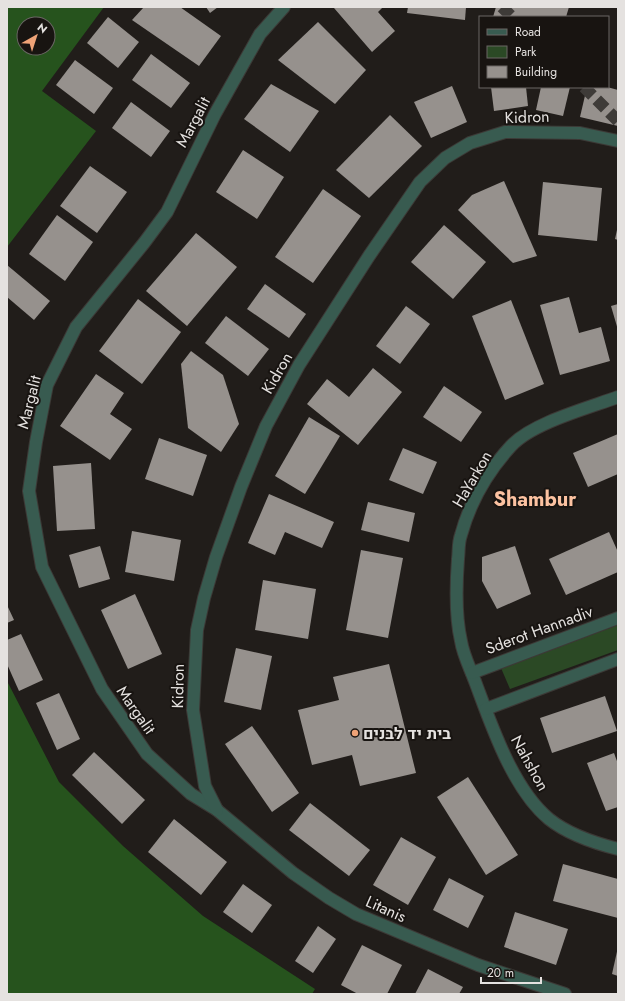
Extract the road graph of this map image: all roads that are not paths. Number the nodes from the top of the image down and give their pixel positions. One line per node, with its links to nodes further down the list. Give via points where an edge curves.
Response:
1 (284, 7): 9 (street, Margalit, via 260,34 215,114 167,212 76,328 47,385 29,491 42,567 102,690 148,754 191,794)
2 (618, 141): 9 (street, Kidron, via 580,133 505,132 470,143 445,158 420,182 299,365 266,426 241,487 216,557 197,630 193,710 205,786)
3 (618, 397): 6 (street, HaYarkon, via 538,428 512,444 492,469 474,501 460,536 456,591 461,641)
4 (618, 618): 6 (street, Sderot Hannadiv)
5 (618, 659): 8 (street)
6 (472, 673): 7 (street, HaYarkon)
7 (479, 691): 8 (street, Nahshon)
8 (486, 709): 10 (street, Nahshon, via 510,765 534,804 562,828 598,844)
9 (217, 810): 11 (street, Litanis, via 293,873 356,914 478,966)
10 (618, 849)
11 (565, 994)

